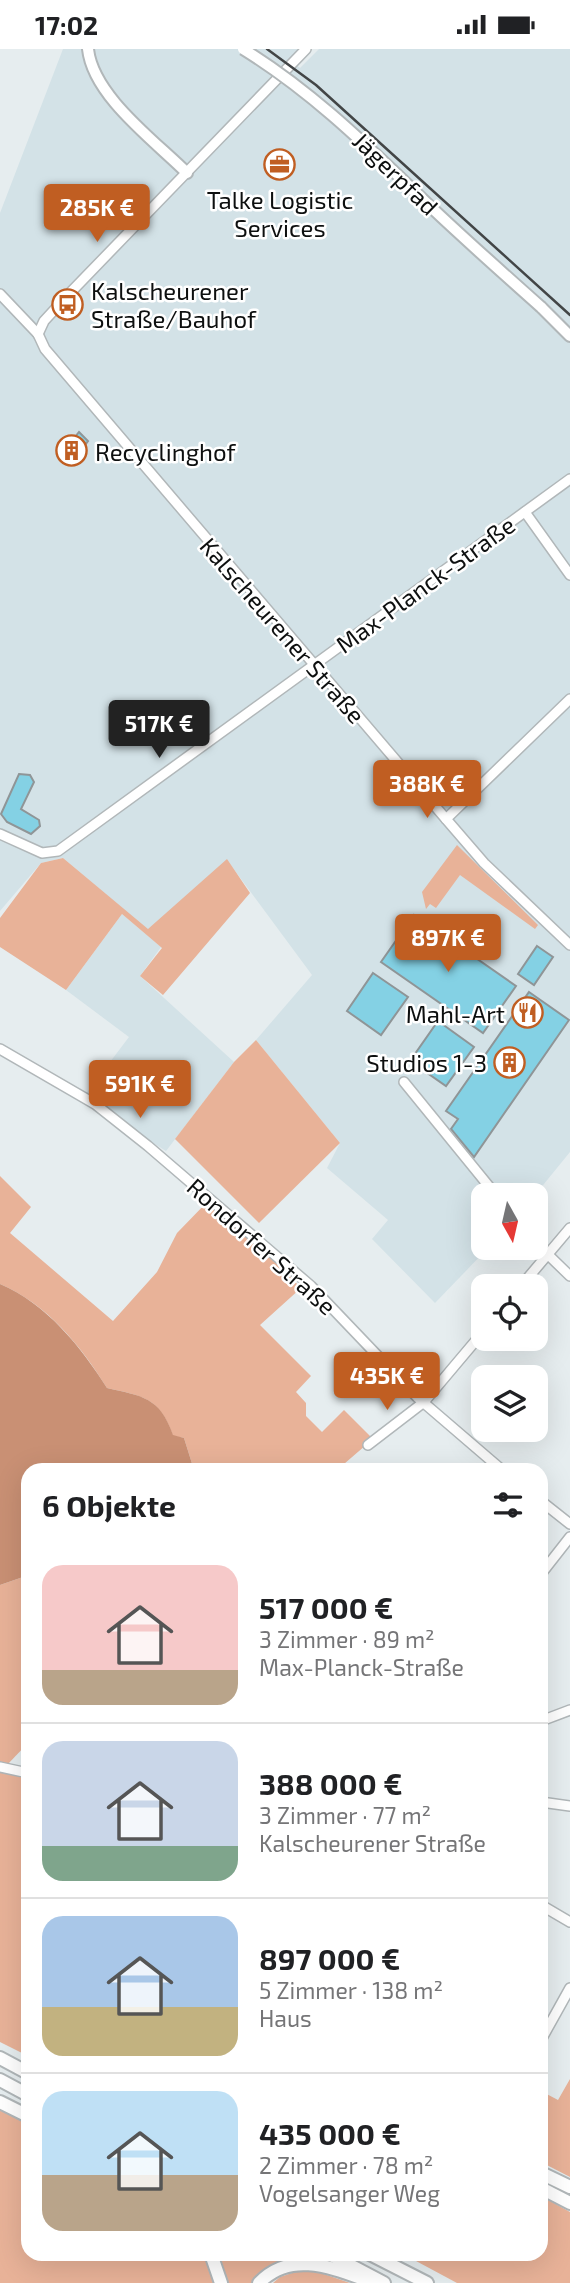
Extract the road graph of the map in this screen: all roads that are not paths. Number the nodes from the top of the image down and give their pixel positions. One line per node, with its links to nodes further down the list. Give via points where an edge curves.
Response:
1 (88, 49): 4 (main road, via 97,80 110,97)
2 (243, 49): 6 (main road, Jägerpfad, bridge, via 304,90 353,131)
3 (306, 49): 4 (street)
4 (187, 173): 8 (street, via 68,295)
5 (0, 294): 8 (street, Kalscheurener Straße)
6 (541, 307): 7 (main road, Jägerpfad); 9 (main road, Jägerpfad)
7 (570, 329)
8 (38, 334): 13 (street, Kalscheurener Straße, via 45,349)
9 (570, 336)
10 (570, 479): 11 (street, Max-Planck-Straße)
11 (525, 512): 12 (street); 13 (street, Max-Planck-Straße)
12 (570, 575)
13 (314, 665): 15 (street, Kalscheurener Straße); 16 (street, Max-Planck-Straße, via 58,851 42,853)
14 (570, 699): 15 (street)
15 (446, 820): 17 (street, Kalscheurener Straße)
16 (0, 834)
17 (570, 946)
18 (0, 1049): 28 (street, Rondorfer Straße, via 95,1104 148,1146 311,1286)
19 (404, 1082): 20 (street)
20 (486, 1183)
21 (570, 1228): 22 (street)
22 (548, 1254)
23 (548, 1258): 26 (street)
24 (543, 1260): 25 (street)
25 (531, 1274)
26 (570, 1276)
27 (471, 1346): 28 (street)
28 (424, 1402): 29 (street); 30 (street, Rondorfer Straße)
29 (368, 1445)
30 (494, 1463)
31 (548, 1507): 32 (street)
32 (570, 1524)
33 (570, 1537): 34 (street)
34 (548, 1565)
35 (570, 1710): 36 (street)
36 (548, 1718)
37 (0, 1767): 38 (street)
38 (21, 1772)
39 (548, 1803): 40 (street)
40 (570, 1806)
41 (548, 1909): 42 (street)
42 (570, 1922)
43 (570, 1988): 44 (street)
44 (548, 2027)
45 (0, 2058): 46 (highway)
46 (21, 2069)
47 (0, 2080): 48 (highway)
48 (21, 2091)
49 (0, 2102): 50 (highway)
50 (21, 2112)
51 (548, 2176): 52 (highway)
52 (570, 2187)
53 (548, 2192): 54 (highway)
54 (570, 2203)
55 (213, 2261): 58 (highway)
56 (342, 2261): 61 (highway)
57 (387, 2261): 62 (highway)
58 (221, 2283)
59 (259, 2283): 60 (highway, via 283,2266 301,2263)
60 (375, 2283)
61 (384, 2283)
62 (427, 2283)

